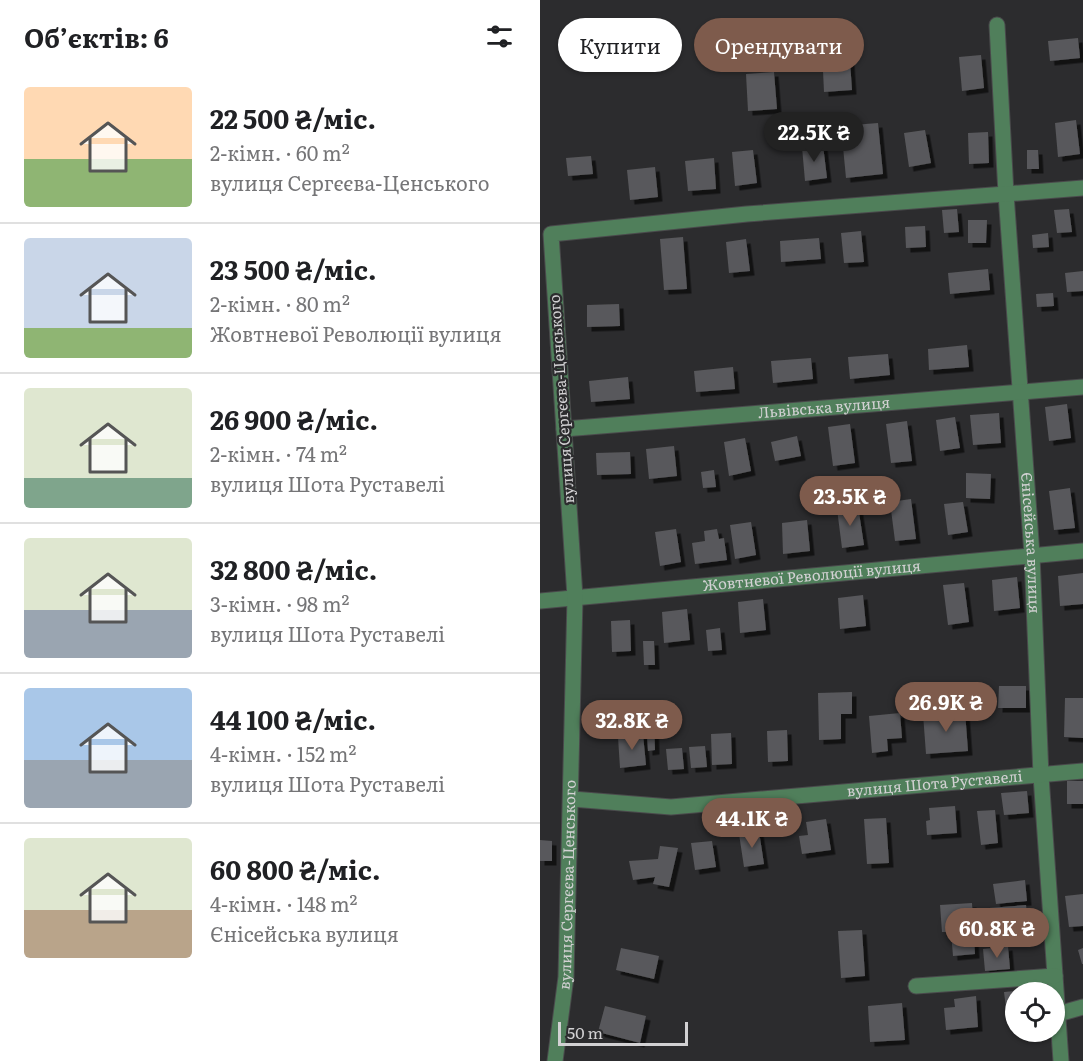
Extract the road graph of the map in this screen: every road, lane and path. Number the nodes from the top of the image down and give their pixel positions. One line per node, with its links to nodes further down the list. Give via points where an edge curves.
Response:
1 (998, 25): 3 (street, Єнісейська вулиця)
2 (1083, 188): 3 (street, вулиця Сергєєва-Ценського)
3 (1006, 194): 5 (street, Єнісейська вулиця); 6 (street, вулиця Сергєєва-Ценського, via 551,234)
4 (1083, 387): 5 (street, Львівська вулиця)
5 (1021, 393): 6 (street, Львівська вулиця); 8 (street, Єнісейська вулиця)
6 (564, 429): 9 (street, вулиця Сергєєва-Ценського)
7 (1083, 551): 8 (street, Жовтневої Революції вулиця)
8 (1032, 555): 9 (street, Жовтневої Революції вулиця); 12 (street, Єнісейська вулиця)
9 (575, 597): 10 (street, Жовтневої Революції вулиця); 13 (street, вулиця Сергєєва-Ценського)
10 (540, 601)
11 (1083, 771): 12 (street, вулиця Шота Руставелі)
12 (1041, 776): 13 (street, вулиця Шота Руставелі, via 671,807); 14 (street, Єнісейська вулиця)
13 (572, 799): 20 (street, вулиця Сергєєва-Ценського, via 566,977)
14 (1055, 976): 15 (street, Єнісейська вулиця); 16 (street)
15 (1055, 982)
16 (916, 986)
17 (1083, 1007): 18 (street)
18 (1065, 1012)
19 (1060, 1042): 21 (street, Єнісейська вулиця)
20 (555, 1061)
21 (1061, 1061)

